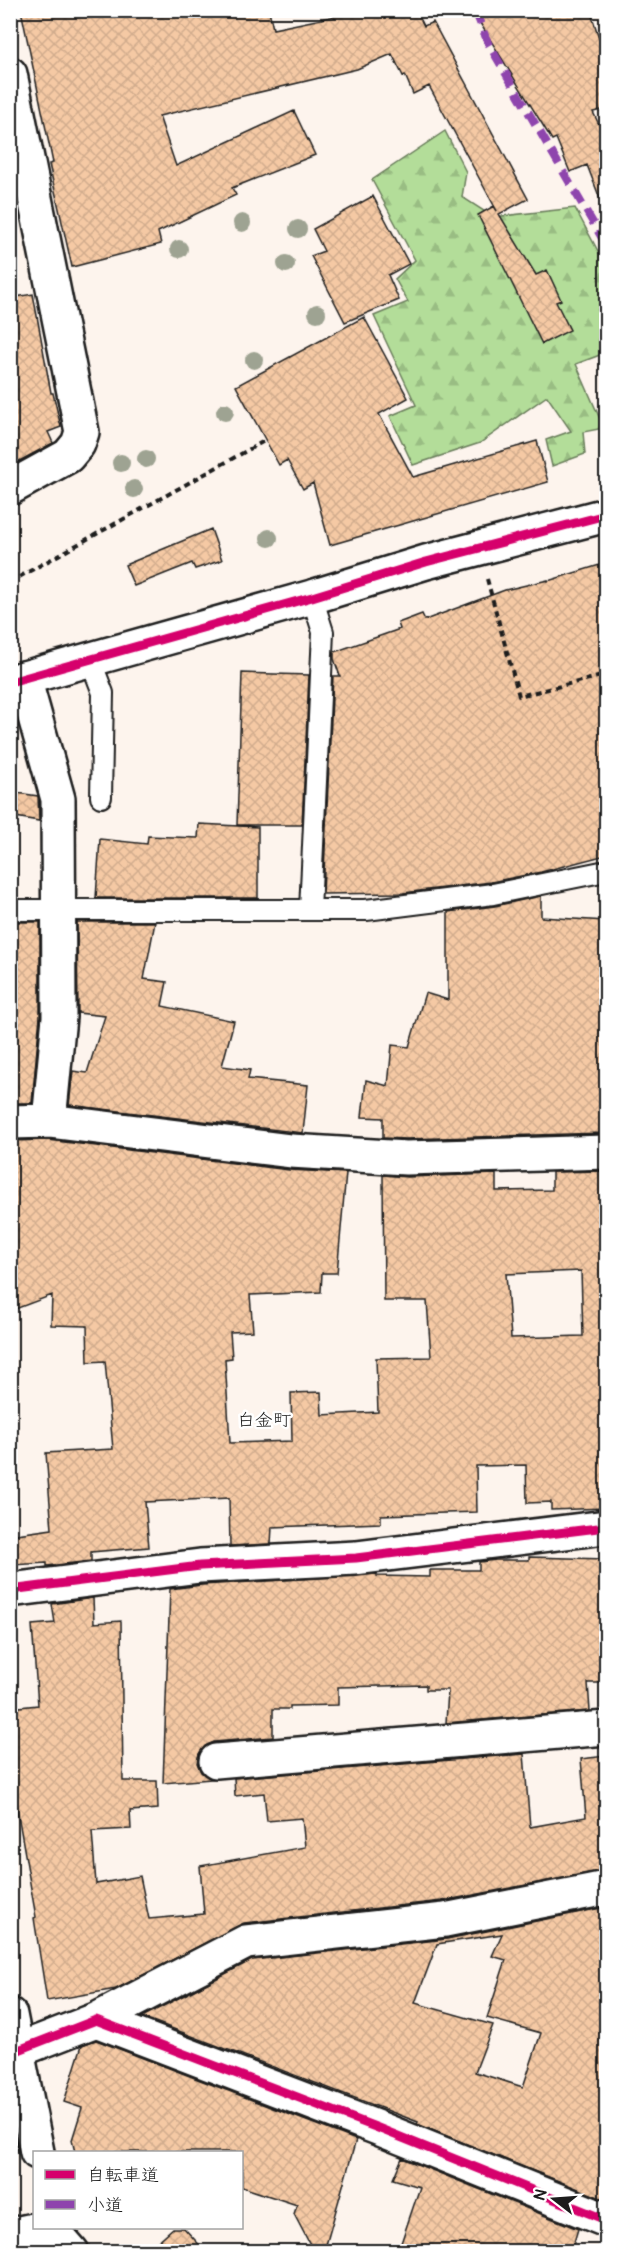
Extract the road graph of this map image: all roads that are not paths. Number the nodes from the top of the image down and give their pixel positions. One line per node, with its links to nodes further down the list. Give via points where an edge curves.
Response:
1 (10, 74): 2 (main road, via 82,432 68,456)
2 (10, 488)
3 (606, 515): 4 (main road, via 426,562)
4 (312, 597): 5 (main road); 11 (lane, via 323,632)
5 (90, 659): 6 (main road); 7 (lane, via 103,693)
6 (17, 680): 9 (main road, via 58,799)
7 (101, 797)
8 (606, 871): 11 (lane, via 493,894 366,910)
9 (58, 909): 10 (lane); 11 (lane); 12 (main road, via 59,1017)
10 (10, 910)
11 (310, 910)
12 (50, 1121): 13 (main road); 14 (main road, via 291,1151 406,1158)
13 (10, 1122)
14 (606, 1152)
15 (606, 1527): 16 (main road, via 356,1558 200,1566)
16 (10, 1590)
17 (606, 1728): 18 (main road)
18 (216, 1761)
19 (606, 1888): 21 (main road, via 445,1920 246,1942)
20 (10, 2014): 22 (main road)
21 (96, 2020): 22 (main road); 25 (main road)
22 (16, 2051): 23 (main road)
23 (20, 2115): 24 (main road)
24 (37, 2151)
25 (606, 2220)
26 (37, 2229): 28 (main road)
27 (52, 2229): 29 (main road)
28 (10, 2235)
29 (72, 2252)

